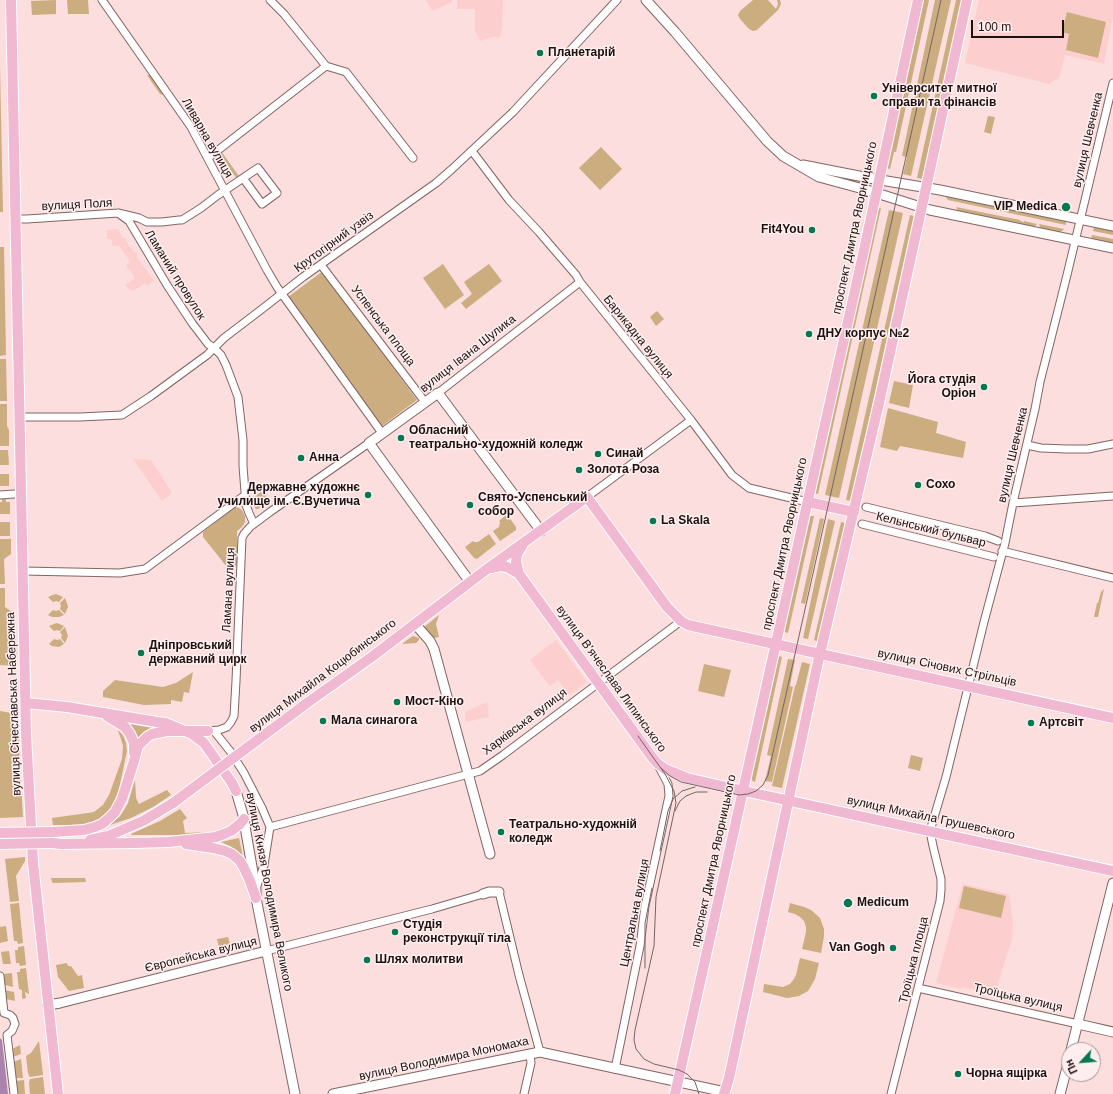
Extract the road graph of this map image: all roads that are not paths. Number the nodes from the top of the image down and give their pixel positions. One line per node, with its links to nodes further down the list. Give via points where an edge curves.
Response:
1 (11, 0): 21 (main road, вулиця Січеславська Набережна)
2 (102, 0): 11 (street, Ливарна вулиця, via 191,127)
3 (270, 0): 8 (street)
4 (617, 0): 10 (street, Крутогірний узвіз)
5 (646, 0): 13 (street, via 757,129 783,156)
6 (918, 0): 15 (main road, проспект Дмитра Яворницького)
7 (967, 0): 16 (main road)
8 (326, 66): 11 (street); 12 (street, via 346,72)
9 (1113, 83): 22 (street, вулиця Шевченка)
10 (472, 151): 26 (street, Крутогірний узвіз, via 436,183); 27 (street, Барикадна вулиця, via 509,200)
11 (208, 158): 17 (street, Ливарна вулиця)
12 (413, 158)
13 (794, 163): 15 (street); 18 (street, via 819,177)
14 (243, 178): 14 (street, вулиця Поля, via 258,168 277,193 262,204); 17 (street, вулиця Поля)
15 (878, 180): 16 (street); 18 (main road, проспект Дмитра Яворницького)
16 (926, 188): 19 (main road); 22 (street)
17 (225, 191): 20 (street, вулиця Поля, via 182,220 147,222); 28 (street, Ливарна вулиця)
18 (876, 193): 19 (street); 43 (main road, проспект Дмитра Яворницького)
19 (921, 207): 24 (street); 46 (main road)
20 (118, 213): 21 (street, вулиця Поля); 29 (street, Ламаний провулок, via 129,221 192,324)
21 (16, 219): 32 (main road, вулиця Січеславська Набережна)
22 (1080, 220): 23 (street); 24 (street, вулиця Шевченка)
23 (1113, 226)
24 (1075, 241): 25 (street); 37 (street, вулиця Шевченка)
25 (1113, 248)
26 (321, 265): 28 (street, Крутогірний узвіз); 31 (street, Успенська площа)
27 (580, 282): 30 (street, вулиця Івана Шулика); 33 (street, Барикадна вулиця)
28 (282, 294): 29 (street, Крутогірний узвіз); 34 (street)
29 (214, 348): 32 (street, Крутогірний узвіз, via 122,415); 40 (street, via 226,365 238,397)
30 (438, 393): 31 (street, вулиця Івана Шулика); 49 (street)
31 (425, 402): 34 (street, вулиця Івана Шулика)
32 (20, 417): 55 (main road, вулиця Січеславська Набережна)
33 (691, 420): 42 (street); 43 (street, Барикадна вулиця, via 732,475 749,488)
34 (382, 433): 35 (street, вулиця Івана Шулика)
35 (369, 442): 47 (street, Ламана вулиця); 58 (street)
36 (1113, 444): 37 (street, via 1066,450)
37 (1027, 445): 44 (street, вулиця Шевченка)
38 (14, 494): 39 (street)
39 (0, 495)
40 (245, 495): 47 (street, via 246,505); 55 (street, via 146,569 120,573)
41 (1113, 496): 44 (street)
42 (587, 497): 49 (main road, вулиця Михайла Коцюбинського); 59 (main road, via 667,607)
43 (808, 502): 46 (main road); 61 (main road, проспект Дмитра Яворницького)
44 (1013, 504): 52 (street, вулиця Шевченка)
45 (866, 507): 50 (street, Кельнський бульвар)
46 (854, 512): 62 (main road)
47 (254, 524): 69 (street, Ламана вулиця, via 242,538 234,716 227,727)
48 (862, 524): 53 (street, Кельнський бульвар)
49 (541, 531): 51 (main road, вулиця Михайла Коцюбинського)
50 (998, 541)
51 (525, 543): 54 (main road, вулиця Михайла Коцюбинського); 56 (main road, вулиця Вʼячеслава Липинського, via 517,554)
52 (1002, 551): 57 (street); 64 (street, вулиця Шевченка)
53 (994, 557)
54 (487, 569): 56 (main road, вулиця Вʼячеслава Липинського, via 507,566); 58 (main road, вулиця Михайла Коцюбинського)
55 (23, 571): 65 (main road, вулиця Січеславська Набережна)
56 (519, 574): 63 (main road, вулиця Вʼячеслава Липинського)
57 (1113, 578)
58 (470, 582): 60 (main road, вулиця Михайла Коцюбинського)
59 (681, 621): 61 (main road, via 688,625); 63 (street, Харківська вулиця)
60 (415, 624): 73 (street, via 434,649); 78 (main road, вулиця Михайла Коцюбинського, bridge, via 173,803)
61 (776, 644): 62 (main road, вулиця Січових Стрільців); 75 (main road, проспект Дмитра Яворницького)
62 (821, 654): 64 (main road, вулиця Січових Стрільців); 76 (main road)
63 (598, 683): 72 (main road, вулиця Вʼячеслава Липинського); 73 (street, Харківська вулиця, via 503,755 480,771)
64 (968, 686): 67 (main road, вулиця Січових Стрільців); 80 (street, вулиця Шевченка)
65 (26, 703): 66 (main road, вулиця Князя Володимира Великого); 95 (main road, вулиця Січеславська Набережна, via 32,853)
66 (100, 712): 68 (main road, вулиця Князя Володимира Великого, via 166,724); 71 (main road, via 125,727 134,743)
67 (1113, 718)
68 (184, 731): 69 (main road); 70 (main road, вулиця Князя Володимира Великого); 71 (main road, via 152,734 138,746)
69 (211, 731): 70 (main road, via 204,734); 79 (street, via 230,751 244,773)
70 (204, 743): 74 (main road, вулиця Князя Володимира Великого)
71 (134, 760): 81 (main road, via 122,799 109,818 102,824 84,830)
72 (657, 763): 75 (main road, вулиця Вʼячеслава Липинського, via 687,778); 101 (street, Центральна вулиця, via 666,779 670,796 645,906 640,946)
73 (468, 774): 79 (street, Харківська вулиця); 86 (street)
74 (236, 791): 77 (street, вулиця Князя Володимира Великого)
75 (743, 791): 76 (main road, вулиця Михайла Грушевського); 102 (main road, проспект Дмитра Яворницького)
76 (788, 800): 80 (main road, вулиця Михайла Грушевського); 104 (main road)
77 (244, 819): 83 (main road, via 231,831 216,837); 90 (street, вулиця Князя Володимира Великого)
78 (129, 827): 81 (main road, via 92,833); 84 (main road, via 92,840)
79 (270, 827): 90 (street)
80 (930, 831): 87 (main road, вулиця Михайла Грушевського); 94 (street, Троїцька площа, via 942,890)
81 (52, 832): 82 (main road, bridge)
82 (0, 833)
83 (168, 842): 84 (main road); 90 (main road, via 213,848 232,854 240,861)
84 (52, 843): 85 (main road, bridge)
85 (0, 844)
86 (490, 854)
87 (1113, 871)
88 (1113, 883): 96 (street)
89 (499, 892): 91 (street, Європейська вулиця); 99 (street)
90 (256, 894): 92 (street, вулиця Князя Володимира Великого)
91 (483, 894): 92 (street, Європейська вулиця)
92 (266, 950): 95 (street, Європейська вулиця); 107 (street, вулиця Князя Володимира Великого)
93 (0, 976): 105 (street, via 4,1013 10,1015 15,1022 14,1028 7,1035)
94 (918, 988): 96 (street, Троїцька вулиця); 111 (street, Троїцька площа)
95 (48, 1005): 106 (main road, вулиця Січеславська Набережна)
96 (1078, 1024): 97 (street, Троїцька вулиця); 98 (street)
97 (1113, 1032)
98 (1073, 1042)
99 (540, 1052): 100 (street, вулиця Володимира Мономаха); 101 (street, вулиця Володимира Мономаха)
100 (530, 1054): 108 (street, вулиця Володимира Мономаха); 109 (street, via 531,1063)
101 (615, 1069): 102 (street, вулиця Володимира Мономаха)
102 (677, 1082): 104 (street, вулиця Володимира Мономаха); 110 (main road, проспект Дмитра Яворницького)
103 (1063, 1082): 112 (street)
104 (725, 1093)
105 (14, 1094)
106 (58, 1094)
107 (295, 1094)
108 (333, 1094)
109 (524, 1094)
110 (675, 1094)
111 (891, 1094)
112 (1060, 1094)

